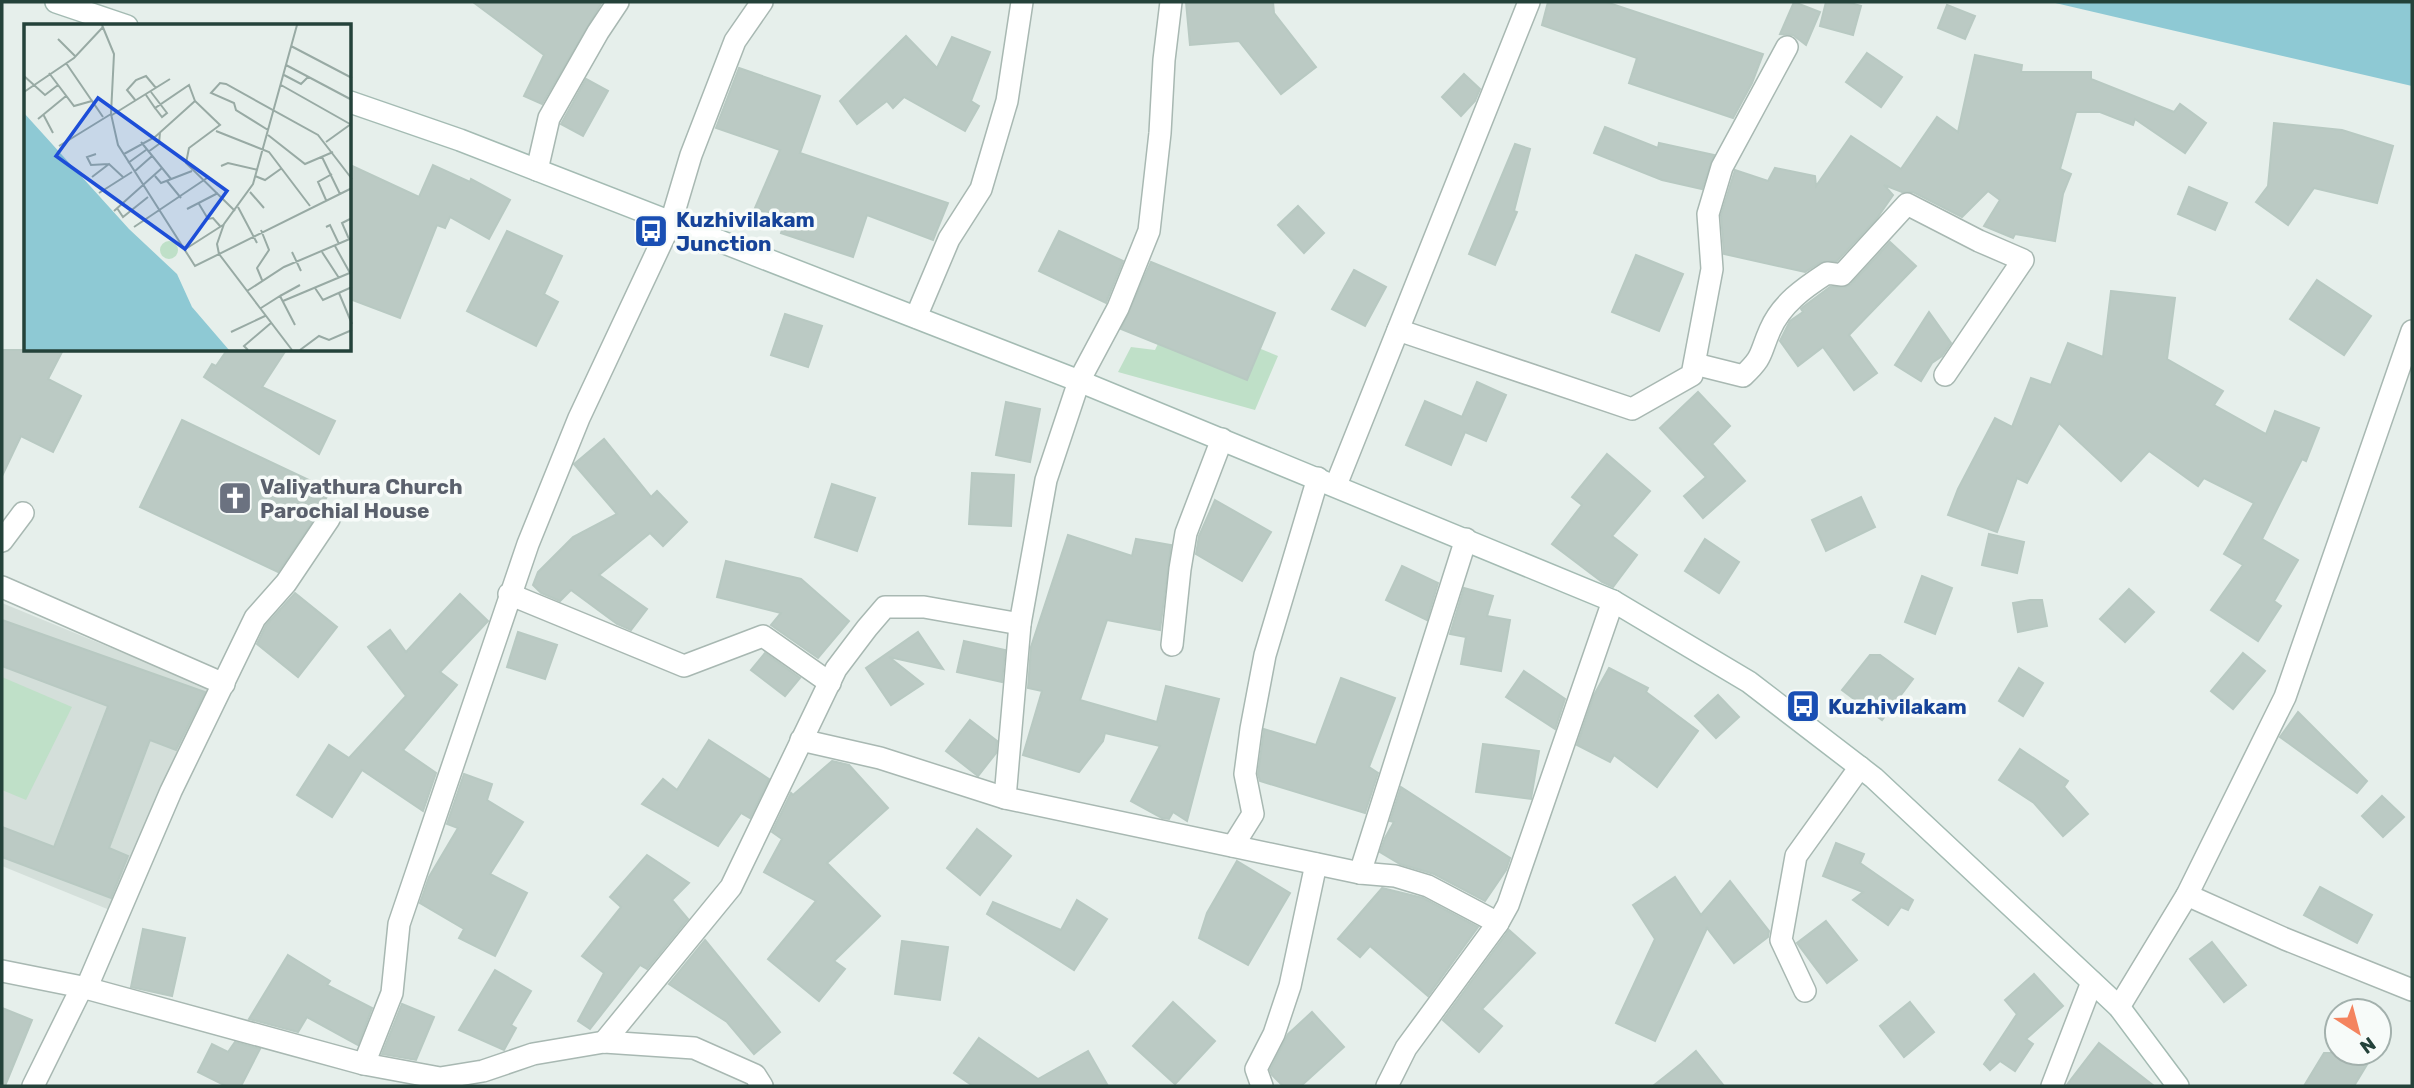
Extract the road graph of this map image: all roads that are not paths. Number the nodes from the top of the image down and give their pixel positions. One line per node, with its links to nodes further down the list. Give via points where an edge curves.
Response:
1 (56, 2): 7 (street)
2 (618, 2): 10 (street, via 549,118)
3 (762, 2): 11 (street, via 735,41)
4 (1022, 2): 12 (street, via 1007,101 981,189 949,239)
5 (1171, 2): 17 (street, via 1149,231 1118,308)
6 (1529, 2): 13 (street)
7 (121, 24)
8 (1787, 47): 15 (street, via 1722,167 1708,214 1712,269)
9 (352, 103): 10 (street)
10 (537, 170): 11 (street)
11 (671, 222): 12 (street); 25 (street, via 579,418)
12 (916, 317): 17 (street)
13 (1398, 330): 15 (street, via 1632,409 1692,375); 19 (street)
14 (2412, 331): 37 (street, via 2285,697)
15 (1695, 364): 16 (street, via 1743,376 1760,359 1770,328 1797,292 1827,273 1842,275 1907,204 2023,260)
16 (1945, 375)
17 (1079, 381): 18 (street); 27 (street, via 1046,480)
18 (1222, 439): 19 (street); 28 (street, via 1186,533)
19 (1327, 481): 22 (street); 34 (street, via 1265,655 1245,774 1252,814)
20 (23, 513): 23 (street)
21 (329, 519): 30 (street, via 256,618)
22 (1466, 539): 26 (street); 36 (street)
23 (2, 541)
24 (2, 587): 30 (street)
25 (509, 594): 29 (street, via 684,666 763,636); 46 (street, via 399,924 392,993)
26 (1613, 601): 32 (street, via 1749,682); 38 (street, via 1523,865)
27 (1020, 624): 29 (street, via 924,607 886,607); 33 (street)
28 (1172, 645)
29 (830, 683): 31 (street)
30 (224, 684): 41 (street)
31 (802, 740): 33 (street, via 880,758); 45 (street, via 731,887)
32 (1860, 767): 40 (street); 43 (street, via 1796,856 1781,940)
33 (1005, 798): 34 (street)
34 (1233, 846): 35 (street)
35 (1316, 864): 36 (street); 50 (street, via 1290,986 1256,1069)
36 (1360, 873): 38 (street, via 1395,876 1428,886)
37 (2187, 895): 42 (street); 44 (street)
38 (1498, 923): 51 (street, via 1406,1048)
39 (2, 971): 41 (street)
40 (2092, 982): 44 (street); 52 (street)
41 (84, 988): 46 (street); 48 (street)
42 (2412, 990)
43 (1805, 991)
44 (2119, 1007): 53 (street)
45 (604, 1042): 47 (street, via 533,1054); 49 (street, via 694,1048 755,1075)
46 (364, 1064): 47 (street)
47 (462, 1081)
48 (33, 1086)
49 (762, 1086)
50 (1262, 1086)
51 (1387, 1086)
52 (2052, 1086)
53 (2178, 1086)

